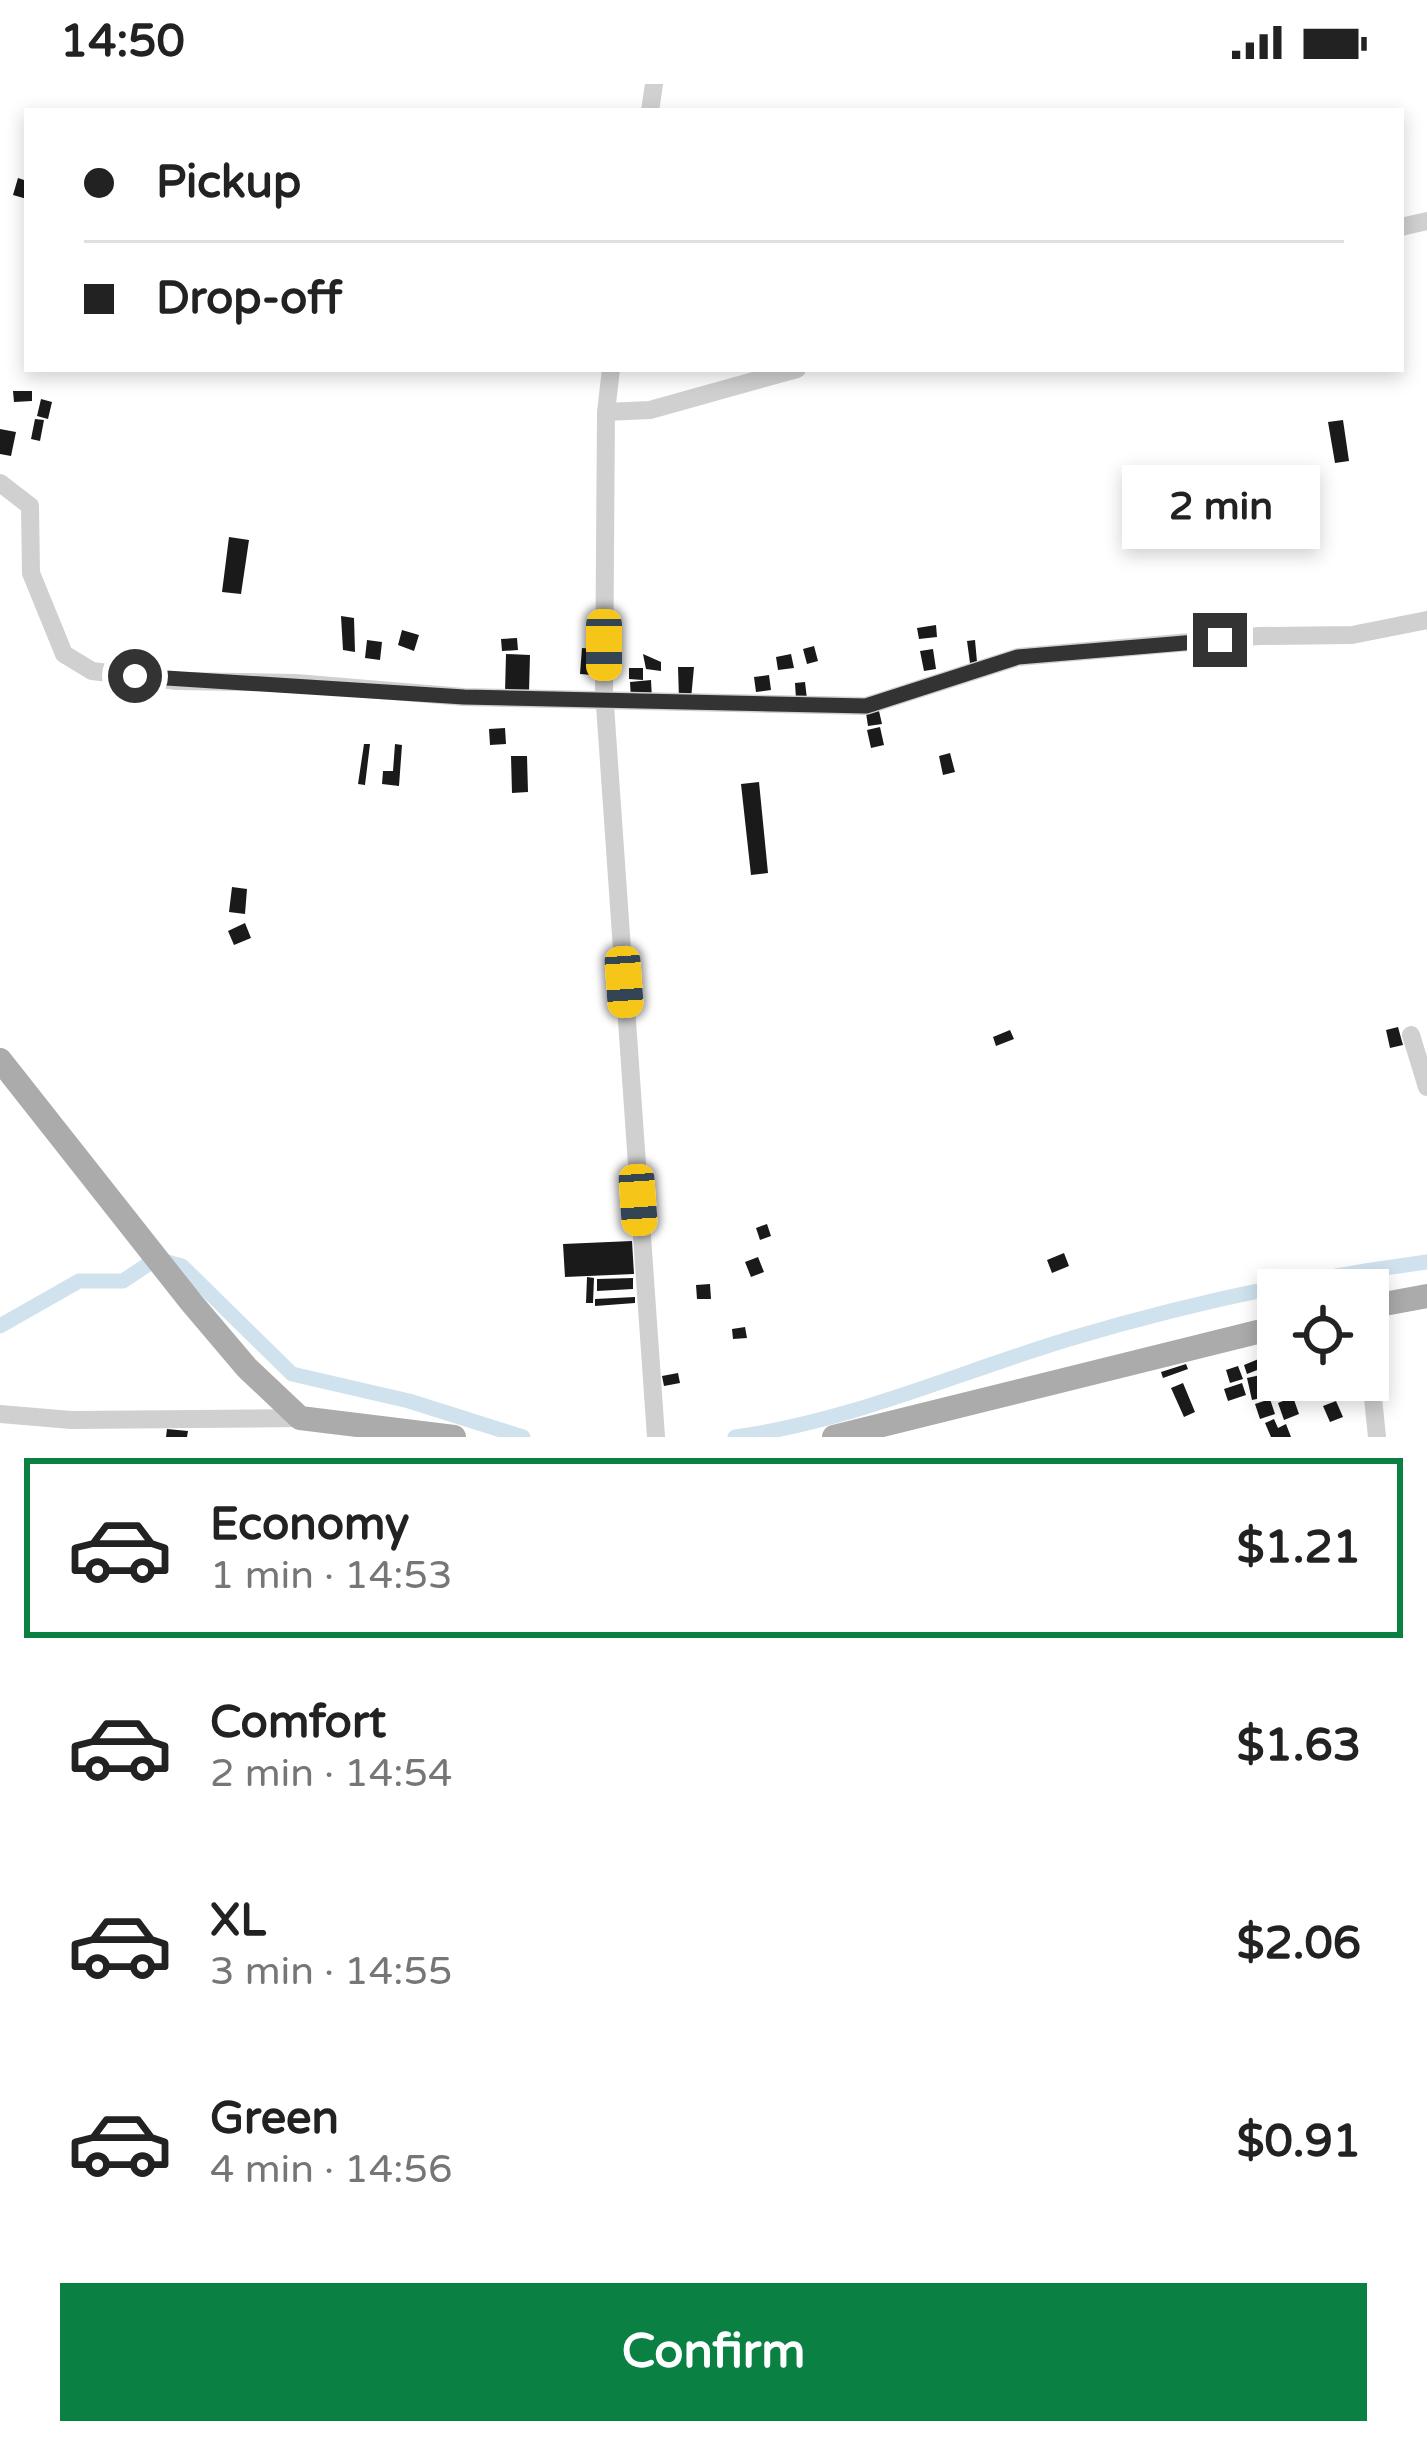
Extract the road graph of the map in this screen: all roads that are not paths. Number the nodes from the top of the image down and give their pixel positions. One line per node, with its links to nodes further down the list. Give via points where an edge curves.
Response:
1 (611, 372): 3 (street)
2 (786, 372): 3 (street, via 650,410)
3 (606, 412): 6 (street)
4 (0, 483): 6 (street, via 30,506 31,573 54,636 64,654 92,671 367,693)
5 (1427, 620): 6 (street, via 1352,635 1018,657 866,706)
6 (605, 700): 17 (street)
7 (1411, 1035): 9 (street)
8 (0, 1060): 15 (main road, via 191,1302)
9 (1427, 1088)
10 (1427, 1297): 11 (main road)
11 (1389, 1303)
12 (1257, 1332): 18 (main road)
13 (1373, 1401): 19 (street)
14 (0, 1414): 15 (street)
15 (300, 1418): 16 (main road)
16 (454, 1437)
17 (656, 1437)
18 (834, 1437)
19 (1377, 1437)

